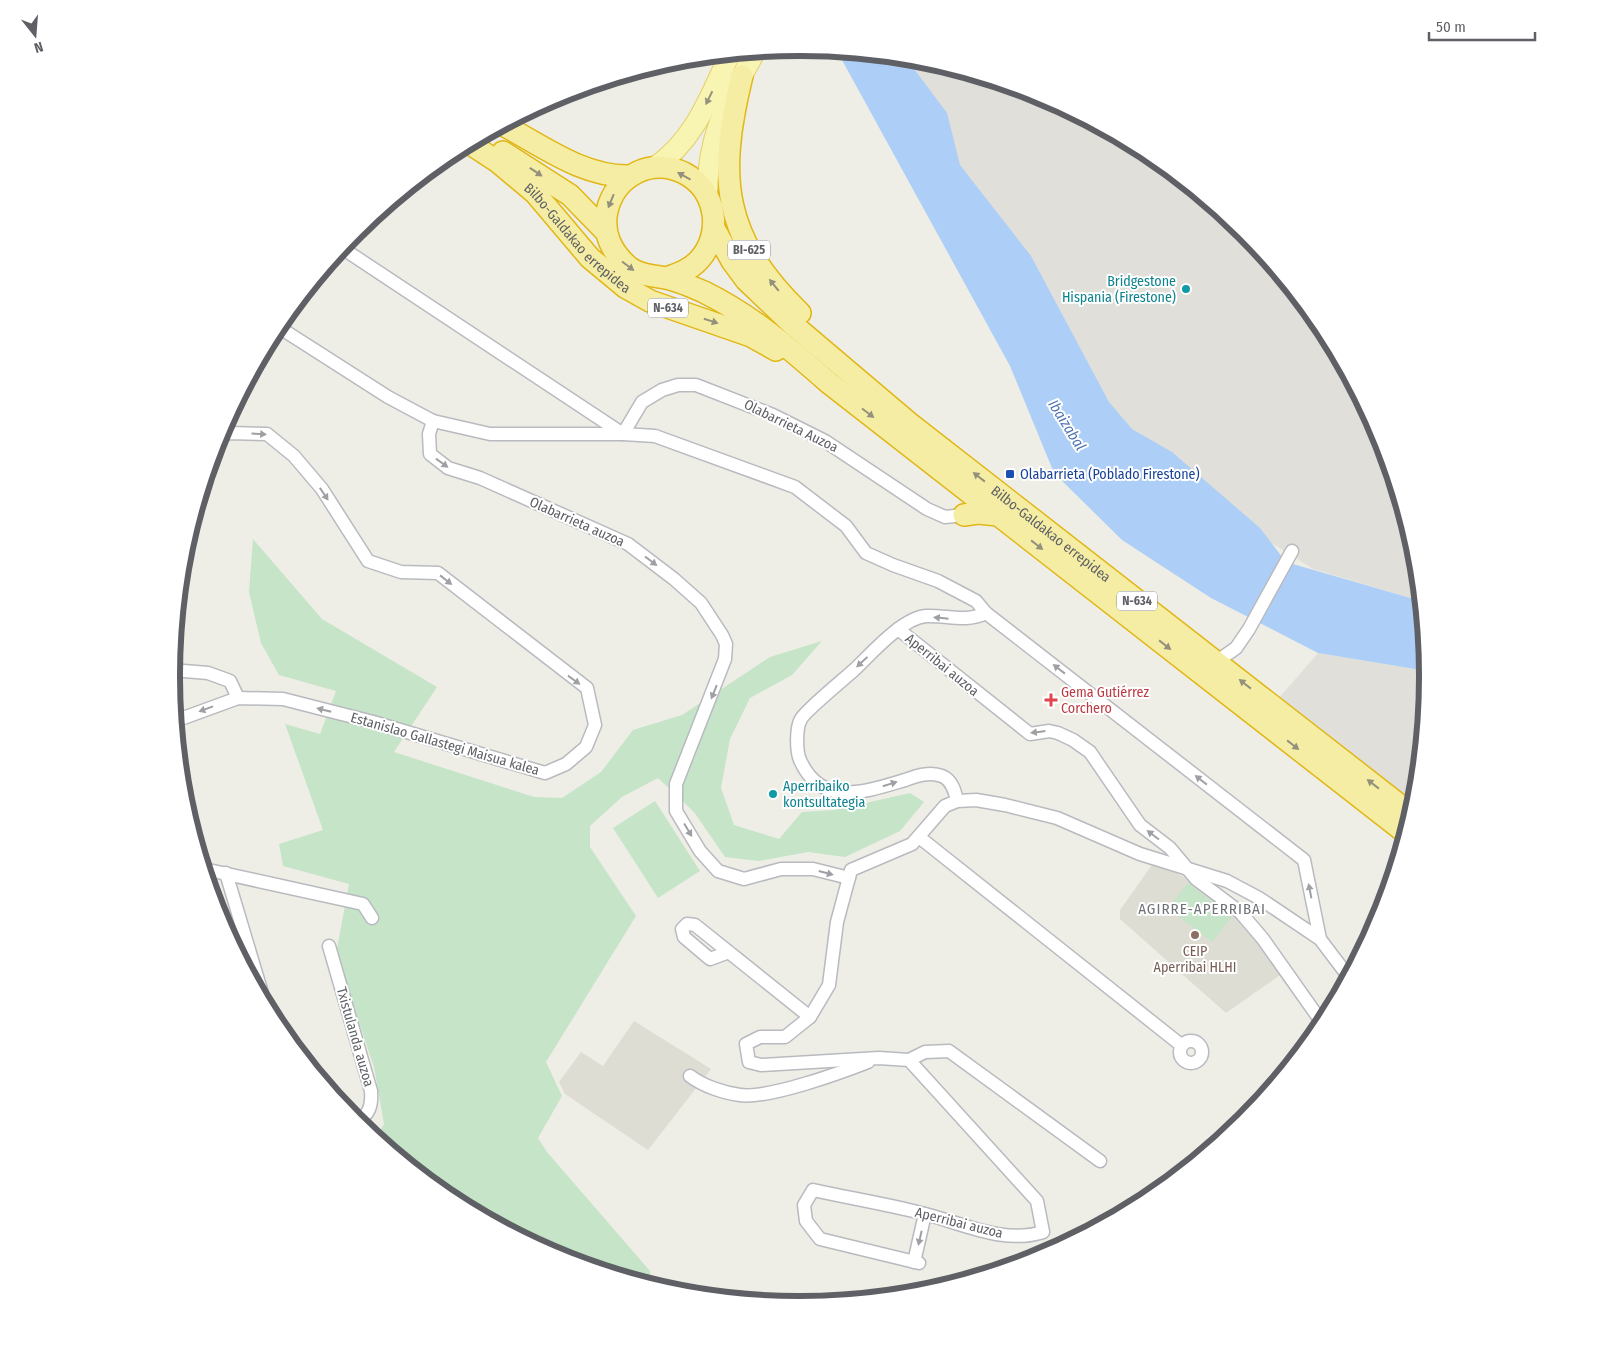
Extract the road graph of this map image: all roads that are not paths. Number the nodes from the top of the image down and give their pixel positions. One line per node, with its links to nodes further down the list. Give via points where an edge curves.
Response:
1 (751, 59): 3 (main road, BI-625)
2 (726, 61): 7 (main road, one-way to 7, via 690,134 680,147)
3 (742, 76): 9 (main road, BI-625, via 717,125 710,155); 16 (highway, BI-625, one-way to 3, via 843,356 784,298 746,245 733,209 728,174 729,138)
4 (509, 129): 8 (highway, via 590,170)
5 (485, 142): 11 (highway, Bilbo-Galdakao errepidea / N-634, one-way to 11, via 570,196)
6 (476, 148): 15 (highway, Bilbo-Galdakao errepidea / N-634, one-way to 15, via 534,193 590,258 625,287 650,301 751,336)
7 (655, 167): 8 (highway); 9 (highway, one-way to 7, via 684,174)
8 (629, 176): 11 (highway, Bilbo-Galdakao errepidea, one-way to 11, via 610,200)
9 (707, 195): 10 (highway, Bilbo-Galdakao errepidea / N-634)
10 (714, 230): 13 (highway, N-634, via 709,247 698,261 685,271); 16 (highway, Bilbo-Galdakao errepidea / N-634, via 746,280)
11 (606, 232): 13 (highway, Bilbo-Galdakao errepidea / N-634, one-way to 13, via 615,253 632,270)
12 (348, 252): 19 (street)
13 (666, 278): 15 (highway, Bilbo-Galdakao errepidea / N-634, via 735,308 769,331)
14 (285, 331): 17 (street, via 388,397)
15 (829, 383): 20 (highway, Bilbo-Galdakao errepidea / N-634, one-way to 20)
16 (865, 385): 26 (highway, Bilbo-Galdakao errepidea / N-634, one-way to 16)
17 (433, 421): 19 (street, via 490,434); 37 (street, Olabarrieta auzoa, one-way to 37, via 429,434 430,454 448,468 480,478 628,544 701,603 716,623 726,644 725,659 676,784 676,811 700,851 718,871 744,879 780,869 813,869)
18 (230, 433): 28 (street, Estanislao Gallastegi Maisua kalea, one-way to 28, via 267,434 294,456 322,490 368,561 401,572 438,573 587,688 595,725 586,747 566,764 545,773 373,722 282,699)
19 (624, 434): 21 (street, Olabarrieta Auzoa, via 642,402 662,390 678,385 696,385 772,415 825,441 927,509 944,517); 24 (street, via 655,436 795,487 846,526 866,553 938,581 976,601)
20 (962, 487): 21 (highway, via 968,499); 22 (highway, Bilbo-Galdakao errepidea / N-634)
21 (964, 515): 22 (highway)
22 (998, 515): 32 (highway, Bilbo-Galdakao errepidea / N-634, one-way to 32)
23 (1292, 551): 26 (street, via 1236,648)
24 (986, 613): 25 (street, one-way to 25, via 976,618 925,616); 39 (street, one-way to 24, via 1304,860)
25 (898, 629): 30 (street, Aperribai auzoa, one-way to 30, via 801,719 796,751 806,775 839,794 868,791 923,774 942,776 954,786); 34 (street, Aperribai auzoa, one-way to 25, via 1170,848 1140,825 1090,752 1058,733 1030,734)
26 (1216, 662): 31 (highway, Bilbo-Galdakao errepidea / N-634, one-way to 26)
27 (180, 671): 28 (street, via 208,673 230,681)
28 (238, 698): 29 (street, one-way to 29)
29 (181, 719)
30 (957, 800): 33 (street, via 945,806); 34 (street, Aperribai auzoa, via 976,800 1057,818 1140,854)
31 (1404, 809)
32 (1400, 828)
33 (919, 837): 37 (street, via 912,844 851,870); 46 (street)
34 (1188, 869): 39 (street, Aperribai auzoa, via 1227,881); 44 (street, Aperribai auzoa, via 1196,880 1240,912)
35 (212, 870): 36 (street)
36 (226, 873): 38 (street, via 363,904); 43 (street)
37 (849, 878): 45 (street, via 837,922 829,985)
38 (372, 918)
39 (1320, 939): 42 (street, Aperribai auzoa)
40 (329, 946): 50 (street, Txistulanda auzoa, via 371,1091 371,1105)
41 (729, 952): 45 (street)
42 (1344, 971)
43 (256, 972)
44 (1317, 1016)
45 (810, 1017): 47 (street, via 785,1036 760,1037 746,1044 749,1062 761,1065)
46 (1181, 1045)
47 (879, 1058): 48 (street); 49 (street, via 835,1075 764,1093 741,1095 711,1087)
48 (909, 1060): 51 (street, via 926,1052 948,1051); 52 (street, Aperribai auzoa, via 1037,1201 1043,1232 1026,1237 989,1232)
49 (694, 1078)
50 (363, 1116)
51 (1100, 1161)
52 (925, 1214): 52 (street, Aperribai auzoa, one-way to 52, via 916,1262 820,1239 806,1221 804,1205 813,1190)

